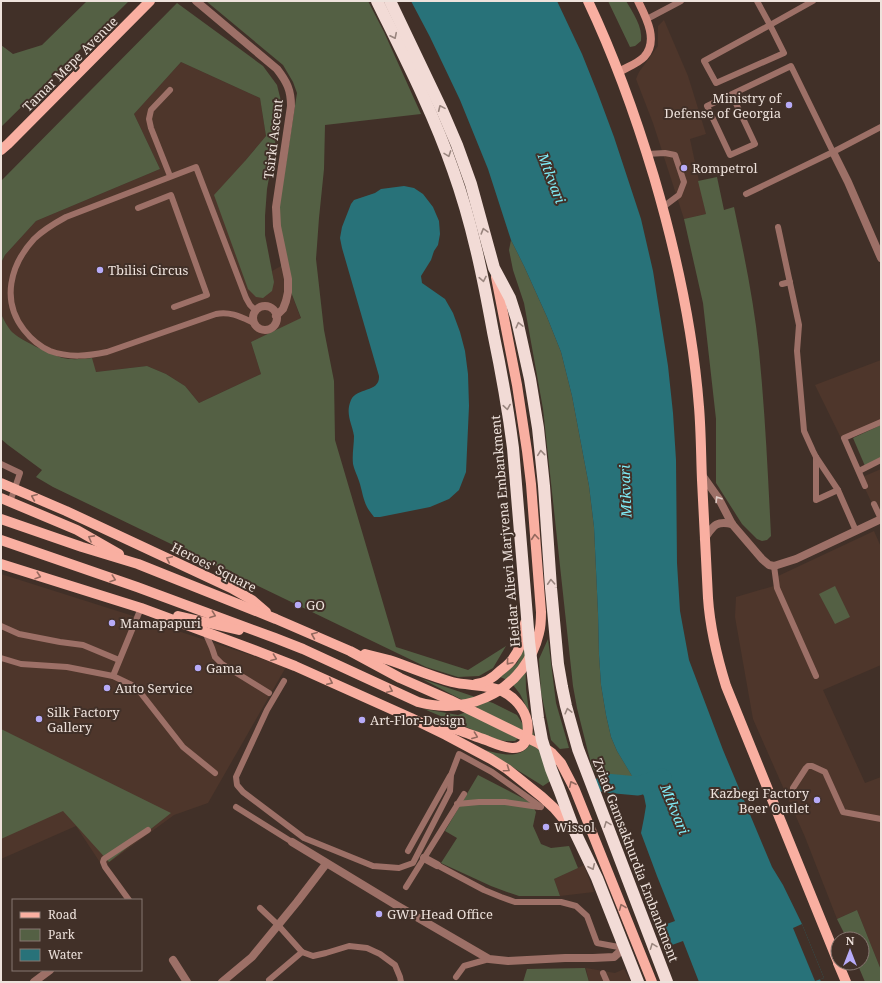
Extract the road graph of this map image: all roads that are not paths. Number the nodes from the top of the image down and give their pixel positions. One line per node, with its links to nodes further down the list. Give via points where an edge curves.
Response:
1 (149, 1): 16 (main road, Tamar Mepe Avenue)
2 (196, 1): 31 (street, Tsirki Ascent, via 277,69 290,90 291,106 276,207 288,292 286,301)
3 (377, 1): 55 (highway, Heidar Alievi Marjvena Embankment, one-way to 55, via 445,147 464,203 480,263 513,448)
4 (390, 1): 26 (highway, one-way to 4, via 471,184 457,145)
5 (588, 1): 12 (main road)
6 (638, 1): 10 (main road)
7 (681, 1): 10 (lane)
8 (757, 1): 11 (lane)
9 (813, 1): 11 (lane)
10 (647, 19): 12 (main road, via 650,26 650,46 647,52 643,58)
11 (770, 25): 11 (lane, via 704,61 716,83 784,53)
12 (619, 72): 19 (main road)
13 (170, 90): 20 (lane, via 151,110 149,120)
14 (732, 94): 14 (lane, via 708,106 730,155 755,144); 17 (lane, via 791,66)
15 (881, 126): 17 (lane)
16 (5, 147): 18 (main road, Tamar Mepe Avenue)
17 (834, 152): 21 (lane); 25 (street)
18 (1, 154)
19 (647, 154): 22 (main road); 22 (lane, via 676,155 684,182 679,195)
20 (170, 176): 30 (lane, via 196,166 246,298); 32 (lane, via 66,217 33,241 16,268 10,293 12,308 21,326 38,344 63,354 78,356 107,352 222,312 241,316)
21 (746, 194)
22 (663, 207): 38 (main road, via 677,265 696,374)
23 (138, 208): 29 (lane, via 171,195 207,295)
24 (778, 227): 27 (lane)
25 (881, 257)
26 (494, 268): 60 (main road, one-way to 26, via 418,702 448,707 465,705 492,695 517,676 532,654 541,626 541,612 531,484 516,378); 107 (highway, Zviad Gamsakhurdia Embankment, one-way to 26, via 578,748 562,687 535,403 518,320)
27 (790, 282): 28 (lane); 34 (lane, via 799,324 797,351 804,431)
28 (782, 284)
29 (174, 307)
30 (256, 311): 31 (street, via 262,307 270,307); 32 (street, via 253,317)
31 (276, 316): 32 (street, via 277,320 267,330 259,329)
32 (254, 324)
33 (881, 422): 37 (lane, via 844,438)
34 (816, 457): 41 (lane); 41 (lane, via 816,500)
35 (881, 460): 37 (lane)
36 (1, 464): 42 (lane, via 20,473)
37 (859, 471): 40 (lane)
38 (702, 475): 46 (street, one-way to 38); 48 (main road)
39 (1, 484): 56 (main road, Heroes' Square, one-way to 39, via 252,600 231,588 66,511)
40 (865, 486)
41 (838, 490): 47 (lane)
42 (5, 500): 51 (main road, Heroes' Square, one-way to 42, via 77,530)
43 (874, 504): 45 (lane)
44 (1, 519): 51 (main road, Heroes' Square)
45 (881, 519): 47 (street)
46 (732, 524): 48 (street, via 718,523); 52 (street, via 762,559)
47 (856, 531): 52 (street, via 808,554)
48 (704, 539): 90 (main road, via 711,625 726,686)
49 (1, 540): 53 (main road, one-way to 53)
50 (1, 564): 54 (main road, one-way to 54)
51 (138, 564): 56 (main road, Heroes' Square)
52 (774, 566): 66 (lane, via 777,588)
53 (137, 587): 57 (main road); 60 (main road, one-way to 60)
54 (141, 608): 57 (main road); 59 (main road); 64 (lane)
55 (526, 613): 68 (main road, one-way to 68, via 525,629 512,661 491,679); 80 (highway, Heidar Alievi Marjvena Embankment, via 534,688 545,753)
56 (276, 619): 62 (main road, one-way to 56)
57 (201, 621): 60 (main road); 61 (main road)
58 (1, 626): 64 (lane, via 19,634 83,645)
59 (205, 632): 61 (main road); 69 (lane, via 215,657 222,664)
60 (274, 638)
61 (254, 650): 70 (main road, one-way to 70)
62 (350, 651): 68 (main road); 106 (main road, one-way to 62, via 575,790 556,756 529,738 400,678)
63 (1, 658): 65 (lane, via 21,664 67,667)
64 (119, 660): 65 (lane)
65 (113, 676): 71 (lane, via 136,687 183,747)
66 (816, 676)
67 (284, 681): 72 (lane, via 267,710 236,777 237,784 243,792 304,838 373,866 399,868 413,863 450,791)
68 (469, 685): 70 (main road, one-way to 68, via 451,727 507,748 524,744 528,724 517,702 502,691)
69 (269, 693)
70 (411, 718): 76 (main road, one-way to 76, via 508,769 524,782)
71 (215, 774)
72 (451, 774): 76 (lane, via 459,754); 82 (lane)
73 (794, 788): 78 (lane, via 806,768 812,766 825,772 843,812)
74 (464, 794): 75 (lane)
75 (457, 804): 76 (lane, via 505,802); 83 (lane)
76 (545, 806): 80 (main road)
77 (236, 807): 81 (lane)
78 (881, 819)
79 (148, 830): 87 (lane, via 103,862)
80 (575, 832): 91 (highway, one-way to 91, via 597,878)
81 (292, 842): 84 (street)
82 (408, 851)
83 (424, 858): 85 (street); 86 (lane)
84 (326, 864): 89 (street); 93 (street)
85 (437, 865): 91 (lane, via 484,890 515,902 561,902 576,906 587,916 597,943)
86 (406, 887)
87 (128, 899)
88 (260, 908): 89 (lane)
89 (278, 925): 92 (lane); 102 (street, via 252,957)
90 (830, 943)
91 (624, 948): 93 (street, via 614,957 508,961); 105 (highway)
92 (302, 952): 99 (lane); 103 (lane, via 313,956 349,946 367,948 395,964)
93 (489, 959): 98 (lane, via 464,966)
94 (172, 960): 101 (street)
95 (49, 971): 100 (street)
96 (841, 971): 108 (main road)
97 (603, 973): 104 (lane)
98 (456, 977)
99 (269, 980)
100 (34, 982)
101 (187, 982)
102 (222, 982)
103 (401, 982)
104 (607, 982)
105 (638, 982)
106 (652, 982)
107 (667, 982)
108 (846, 982)

